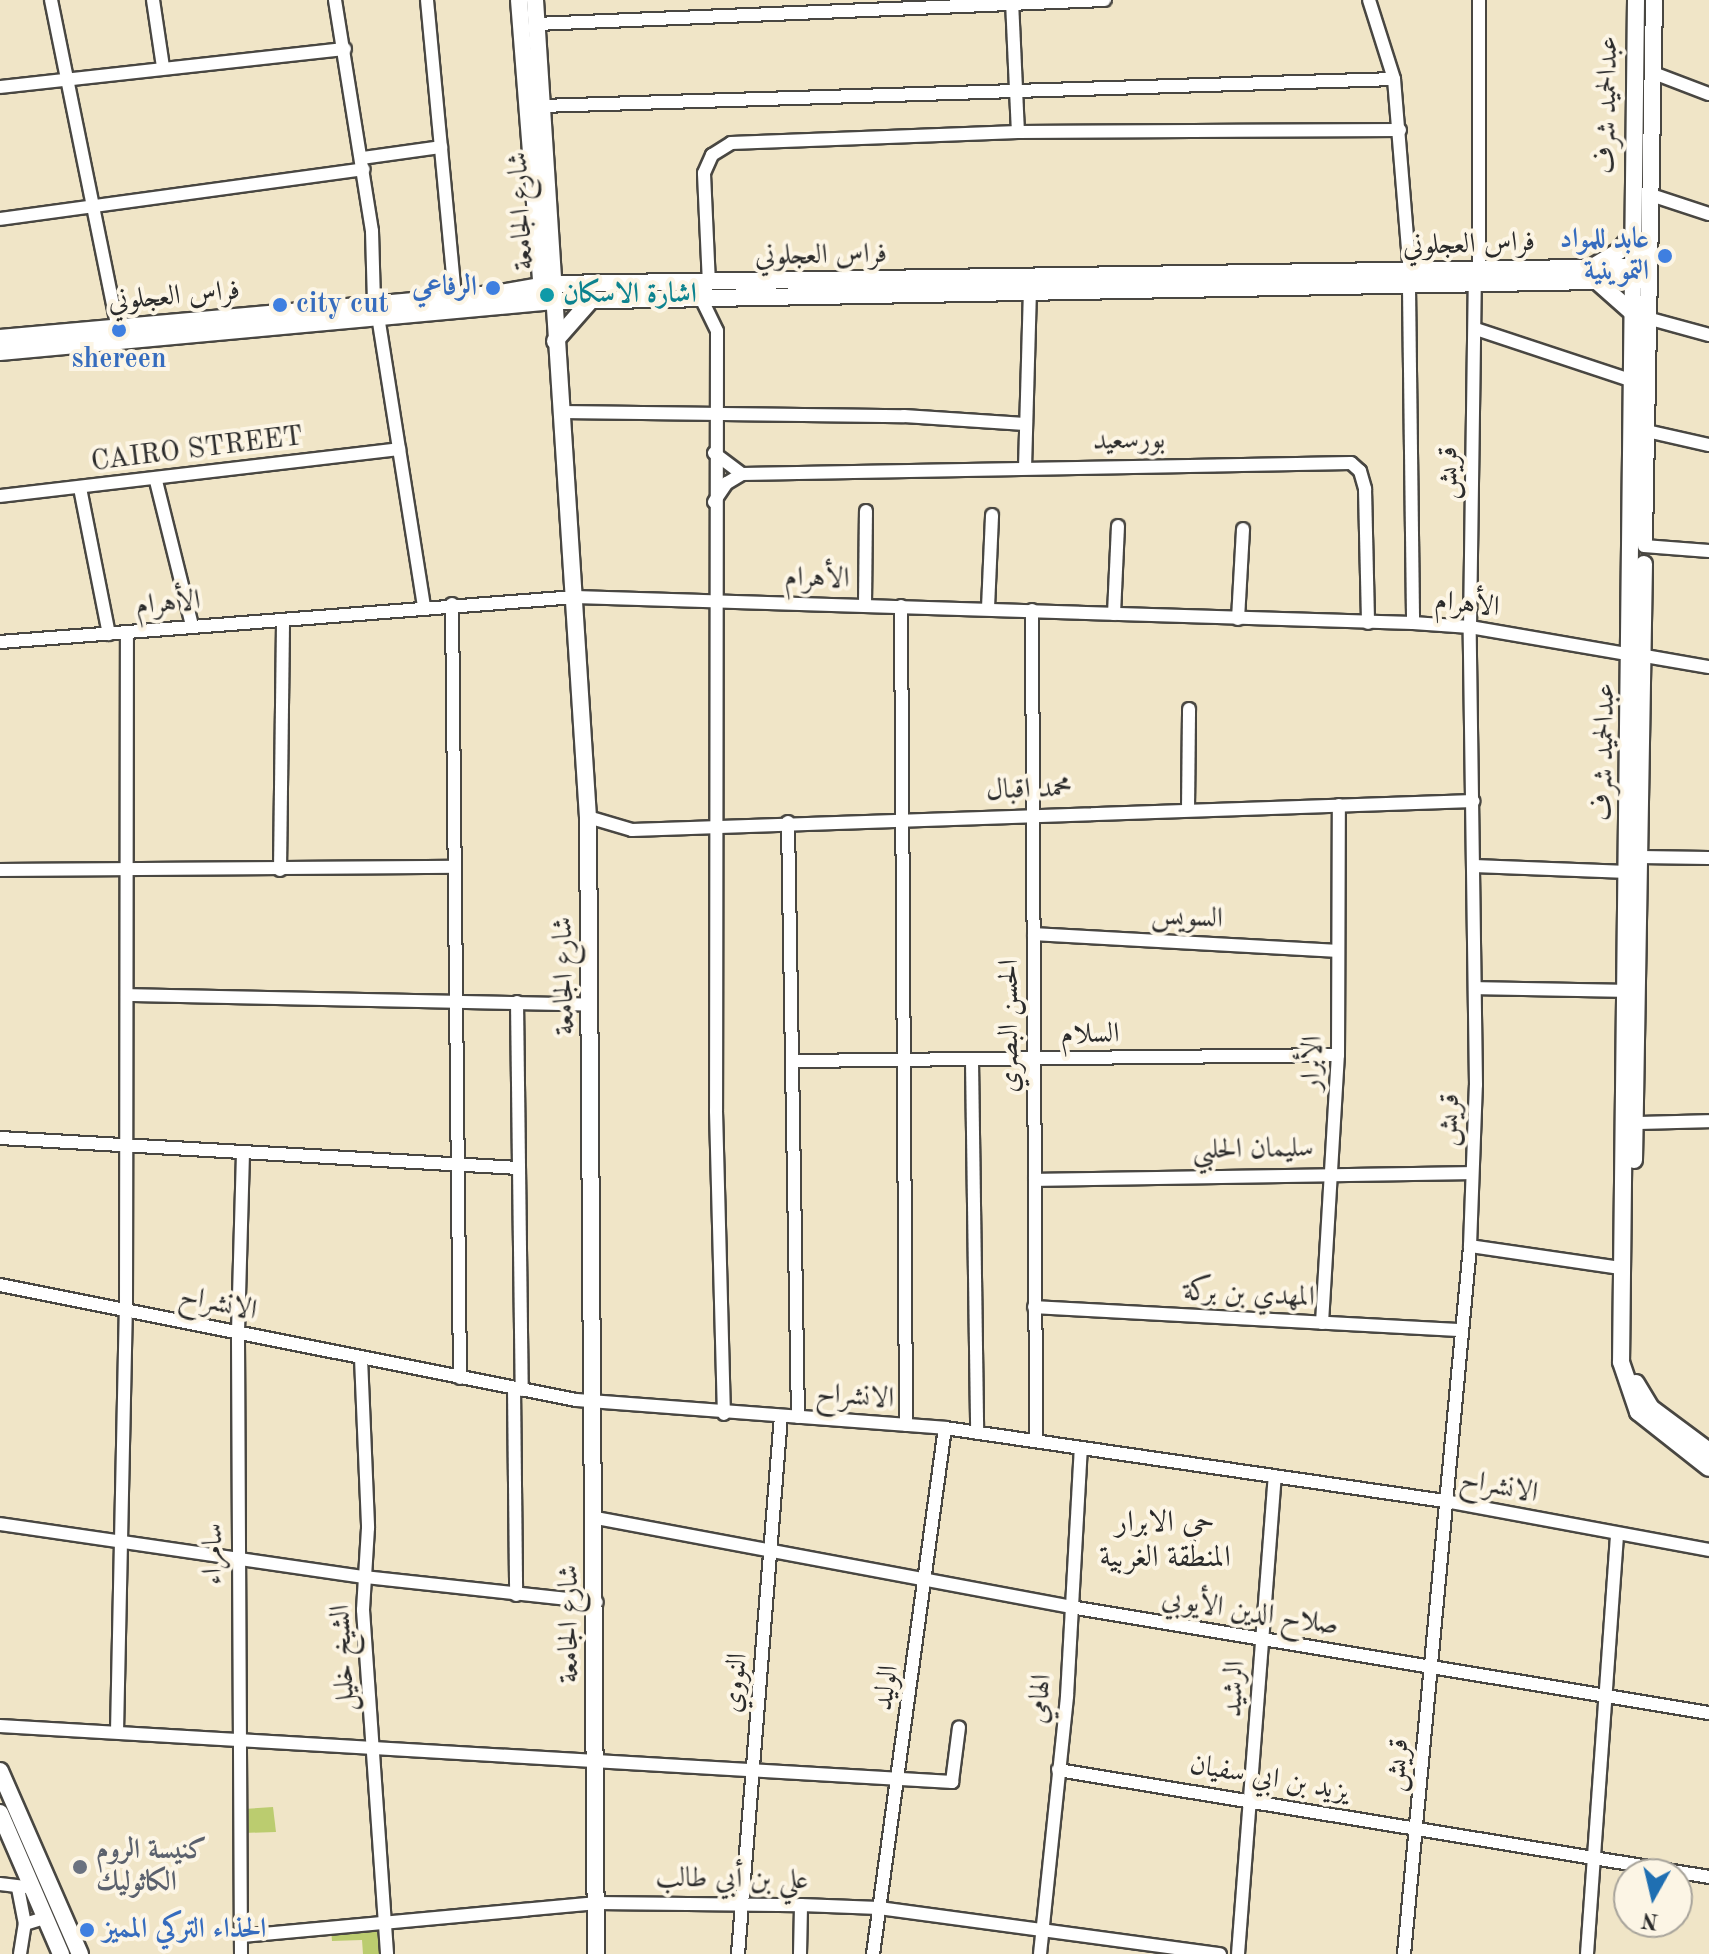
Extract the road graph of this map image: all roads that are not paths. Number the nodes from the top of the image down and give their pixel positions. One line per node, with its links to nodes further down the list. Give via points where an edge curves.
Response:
1 (51, 0): 18 (street)
2 (153, 0): 16 (street)
3 (335, 0): 15 (street)
4 (427, 0): 26 (street)
5 (519, 0): 37 (main road, شارع الجامعة)
6 (535, 0): 14 (main road, شارع الجامعة)
7 (1104, 0): 12 (street)
8 (1369, 0): 19 (street)
9 (1479, 0): 35 (street, قريش)
10 (1636, 0): 32 (main road, عبدالحميد شرف)
11 (1654, 0): 17 (main road, عبدالحميد شرف)
12 (1012, 1): 13 (street); 21 (street)
13 (783, 6): 14 (street)
14 (536, 24): 23 (main road, شارع الجامعة)
15 (345, 49): 16 (street); 27 (street)
16 (163, 67): 18 (street)
17 (1651, 72): 22 (street); 28 (main road, عبدالحميد شرف)
18 (68, 79): 20 (street); 29 (street)
19 (1394, 79): 21 (street); 24 (street)
20 (0, 87)
21 (1016, 90): 23 (street); 25 (street)
22 (1709, 94)
23 (541, 106): 37 (main road, شارع الجامعة)
24 (1400, 130): 25 (street); 36 (street)
25 (1018, 132): 39 (street, via 731,143 712,155 704,173)
26 (441, 147): 27 (street); 40 (street)
27 (363, 164): 29 (street); 43 (street)
28 (1648, 194): 30 (street); 33 (main road, عبدالحميد شرف)
29 (95, 205): 31 (street); 45 (street)
30 (1709, 214)
31 (0, 219)
32 (1632, 235): 33 (main road, عبدالحميد شرف); 34 (main road)
33 (1639, 273): 34 (main road, فراس العجلوني); 44 (main road, عبدالحميد شرف)
34 (1596, 275): 35 (main road, فراس العجلوني); 44 (main road)
35 (1477, 279): 36 (main road, فراس العجلوني); 46 (street, قريش)
36 (1410, 281): 38 (main road, فراس العجلوني); 39 (main road, فراس العجلوني); 83 (street)
37 (546, 284): 39 (main road, فراس العجلوني); 40 (main road, فراس العجلوني); 42 (main road, شارع الجامعة)
38 (1030, 291): 39 (main road, فراس العجلوني); 54 (street)
39 (706, 292): 41 (main road, فراس العجلوني); 53 (street, via 717,331)
40 (455, 297): 43 (main road, فراس العجلوني)
41 (591, 300): 42 (main road, فراس العجلوني); 49 (main road)
42 (548, 302): 43 (main road, فراس العجلوني); 49 (main road, شارع الجامعة)
43 (376, 309): 45 (main road, فراس العجلوني); 50 (main road, فراس العجلوني); 57 (street)
44 (1641, 317): 47 (street); 51 (main road, عبدالحميد شرف); 55 (main road, عبدالحميد شرف)
45 (118, 329): 48 (main road, فراس العجلوني)
46 (1476, 329): 51 (street); 85 (street, قريش)
47 (1709, 335)
48 (0, 338)
49 (555, 341): 52 (main road, شارع الجامعة)
50 (0, 352)
51 (1633, 381): 55 (main road, عبدالحميد شرف)
52 (561, 412): 53 (street); 71 (main road, شارع الجامعة)
53 (717, 414): 54 (street, via 904,416); 58 (street)
54 (1025, 424): 59 (street)
55 (1639, 429): 56 (street); 69 (main road, عبدالحميد شرف); 89 (main road, عبدالحميد شرف)
56 (1709, 445)
57 (399, 449): 61 (street, CAIRO STREET); 76 (street)
58 (714, 453): 60 (street); 64 (street)
59 (1025, 468): 60 (street, بورسعيد); 82 (street, بورسعيد, via 1351,463 1360,471 1365,489)
60 (742, 474): 64 (street, via 721,490)
61 (156, 481): 62 (street, CAIRO STREET); 84 (street)
62 (80, 488): 63 (street, CAIRO STREET); 87 (street)
63 (0, 496)
64 (713, 506): 72 (street)
65 (866, 511): 74 (street)
66 (992, 515): 77 (street)
67 (1118, 526): 79 (street)
68 (1243, 529): 80 (street)
69 (1644, 546): 70 (street); 89 (main road, عبدالحميد شرف)
70 (1709, 551)
71 (575, 597): 72 (street, الأهرام); 73 (street, الأهرام); 96 (main road, شارع الجامعة)
72 (713, 600): 74 (street, الأهرام); 99 (street)
73 (452, 604): 76 (street, الأهرام); 103 (street)
74 (865, 604): 75 (street, الأهرام)
75 (901, 606): 77 (street, الأهرام); 97 (street)
76 (424, 607): 81 (street, الأهرام)
77 (988, 608): 78 (street, الأهرام)
78 (1032, 610): 79 (street, الأهرام); 95 (street, الحسن البصري)
79 (1114, 614): 80 (street, الأهرام)
80 (1238, 619): 82 (street, الأهرام)
81 (283, 620): 84 (street, الأهرام); 106 (street)
82 (1368, 623): 83 (street, الأهرام)
83 (1413, 623): 85 (street, الأهرام)
84 (192, 625): 86 (street, الأهرام)
85 (1470, 627): 89 (street, الأهرام); 92 (street, قريش)
86 (127, 632): 87 (street, الأهرام); 104 (street)
87 (109, 634): 88 (street, الأهرام)
88 (0, 642)
89 (1639, 655): 90 (street, الأهرام); 100 (main road, عبدالحميد شرف); 107 (main road, عبدالحميد شرف)
90 (1709, 667)
91 (1189, 709): 94 (street)
92 (1474, 801): 93 (street, محمد اقبال); 102 (street, قريش)
93 (1339, 805): 94 (street, محمد اقبال); 109 (street, الأبرار)
94 (1188, 809): 95 (street, محمد اقبال)
95 (1032, 813): 97 (street, محمد اقبال); 108 (street, الحسن البصري)
96 (588, 817): 99 (street, محمد اقبال, via 621,829); 115 (main road, شارع الجامعة)
97 (903, 818): 98 (street, محمد اقبال); 120 (street)
98 (788, 822): 99 (street, محمد اقبال); 118 (street)
99 (716, 826): 143 (street)
100 (1640, 857): 101 (street); 122 (main road, عبدالحميد شرف)
101 (1709, 858)
102 (1474, 866): 107 (street); 110 (street, قريش)
103 (455, 867): 106 (street); 113 (street)
104 (127, 869): 105 (street); 106 (street); 112 (street)
105 (0, 870)
106 (280, 870)
107 (1628, 872): 111 (main road, عبدالحميد شرف)
108 (1034, 934): 109 (street, السويس); 117 (street, الحسن البصري)
109 (1338, 951): 116 (street, الأبرار)
110 (1475, 988): 111 (street); 129 (street, قريش)
111 (1626, 991): 132 (main road, عبدالحميد شرف)
112 (127, 995): 113 (street); 124 (street)
113 (457, 1002): 114 (street); 126 (street)
114 (517, 1002): 115 (street); 127 (street)
115 (591, 1005): 142 (main road, شارع الجامعة)
116 (1338, 1055): 117 (street, السلام); 128 (street, الأبرار)
117 (1033, 1059): 119 (street, السلام); 130 (street, الحسن البصري)
118 (794, 1061): 120 (street, السلام); 145 (street)
119 (972, 1061): 120 (street, السلام); 148 (street)
120 (907, 1062): 146 (street)
121 (1709, 1121): 122 (street)
122 (1635, 1123): 151 (main road, عبدالحميد شرف, via 1630,1336 1636,1385 1658,1414)
123 (0, 1138): 124 (street)
124 (126, 1146): 125 (street); 135 (street)
125 (243, 1155): 126 (street); 138 (street, سامراء)
126 (456, 1165): 127 (street); 140 (street)
127 (518, 1168): 141 (street)
128 (1332, 1172): 129 (street, سليمان الحلبي); 130 (street, سليمان الحلبي); 136 (street, الأبرار)
129 (1471, 1173): 131 (street, قريش)
130 (1035, 1180): 134 (street, الحسن البصري)
131 (1470, 1246): 132 (street); 137 (street, قريش)
132 (1621, 1268): 152 (main road, عبدالحميد شرف, via 1621,1362 1632,1402)
133 (0, 1285): 135 (street, الانشراح)
134 (1034, 1307): 136 (street, المهدي بن بركة); 149 (street, الحسن البصري)
135 (126, 1309): 138 (street, الانشراح); 158 (street)
136 (1322, 1323): 137 (street, المهدي بن بركة)
137 (1461, 1330): 154 (street, قريش)
138 (238, 1332): 139 (street, الانشراح); 161 (street, سامراء)
139 (361, 1358): 140 (street, الانشراح); 162 (street, الشيخ خليل)
140 (460, 1378): 141 (street, الانشراح)
141 (518, 1389): 142 (street, الانشراح); 164 (street)
142 (594, 1403): 143 (street, الانشراح); 155 (main road, شارع الجامعة)
143 (724, 1414): 144 (street, الانشراح)
144 (781, 1416): 145 (street, الانشراح); 160 (street, النووي)
145 (798, 1417): 146 (street, الانشراح)
146 (906, 1425): 147 (street, الانشراح)
147 (945, 1428): 148 (street, الانشراح); 163 (street, الوليد)
148 (977, 1433): 149 (street, الانشراح)
149 (1036, 1441): 150 (street, الانشراح)
150 (1081, 1448): 153 (street, الانشراح); 166 (street, الهامي)
151 (1709, 1451)
152 (1709, 1468)
153 (1275, 1476): 154 (street, الانشراح); 167 (street, الرشيد)
154 (1445, 1501): 157 (street, الانشراح); 168 (street, قريش)
155 (596, 1518): 160 (street, صلاح الدين الأيوبي); 165 (main road, شارع الجامعة)
156 (0, 1524): 158 (street)
157 (1617, 1534): 159 (street, الانشراح); 169 (street)
158 (120, 1541): 161 (street); 173 (street)
159 (1709, 1550)
160 (770, 1551): 163 (street, صلاح الدين الأيوبي); 179 (street, النووي)
161 (238, 1559): 162 (street); 174 (street, سامراء)
162 (365, 1577): 164 (street); 175 (street, الشيخ خليل)
163 (925, 1582): 166 (street, صلاح الدين الأيوبي); 180 (street, الوليد)
164 (516, 1595): 165 (street)
165 (597, 1602): 176 (main road, شارع الجامعة)
166 (1070, 1607): 167 (street, صلاح الدين الأيوبي); 177 (street, الهامي)
167 (1263, 1639): 168 (street, صلاح الدين الأيوبي); 181 (street, الرشيد)
168 (1432, 1667): 169 (street, صلاح الدين الأيوبي); 183 (street, قريش)
169 (1603, 1695): 170 (street, صلاح الدين الأيوبي); 184 (street)
170 (1709, 1713)
171 (0, 1726): 173 (street)
172 (959, 1727): 180 (street, via 952,1782)
173 (117, 1732): 174 (street)
174 (237, 1740): 175 (street); 196 (street, سامراء)
175 (374, 1749): 176 (street); 193 (street, الشيخ خليل)
176 (595, 1760): 179 (street); 188 (main road, شارع الجامعة)
177 (1058, 1770): 181 (street, يزيد بن ابي سفيان); 195 (street, الهامي)
178 (0, 1771): 200 (main road)
179 (750, 1771): 180 (street); 189 (street, النووي)
180 (898, 1779): 191 (street, الوليد)
181 (1250, 1800): 183 (street, يزيد بن ابي سفيان); 209 (street, الرشيد)
182 (0, 1813): 187 (main road)
183 (1416, 1828): 184 (street, يزيد بن ابي سفيان); 210 (street, قريش)
184 (1596, 1859): 185 (street, يزيد بن ابي سفيان); 211 (street)
185 (1709, 1877)
186 (0, 1884): 187 (street)
187 (25, 1887): 192 (main road); 194 (street)
188 (597, 1903): 189 (street, علي بن أبي طالب); 193 (street, علي بن أبي طالب); 203 (main road, شارع الجامعة)
189 (740, 1904): 190 (street, علي بن أبي طالب); 204 (street, النووي)
190 (801, 1905): 191 (street, علي بن أبي طالب); 205 (street)
191 (879, 1908): 195 (street, علي بن أبي طالب); 206 (street, الوليد)
192 (45, 1918): 194 (street); 199 (main road)
193 (385, 1919): 196 (street, علي بن أبي طالب); 202 (street, الشيخ خليل)
194 (25, 1924): 198 (street)
195 (1042, 1928): 197 (street, علي بن أبي طالب); 207 (street, الهامي)
196 (242, 1936): 201 (street, سامراء)
197 (1146, 1949): 208 (street, علي بن أبي طالب)
198 (20, 1954)
199 (61, 1954)
200 (80, 1954)
201 (241, 1954)
202 (387, 1954)
203 (596, 1954)
204 (738, 1954)
205 (800, 1954)
206 (873, 1954)
207 (1040, 1954)
208 (1220, 1954)
209 (1238, 1954)
210 (1404, 1954)
211 (1587, 1954)

